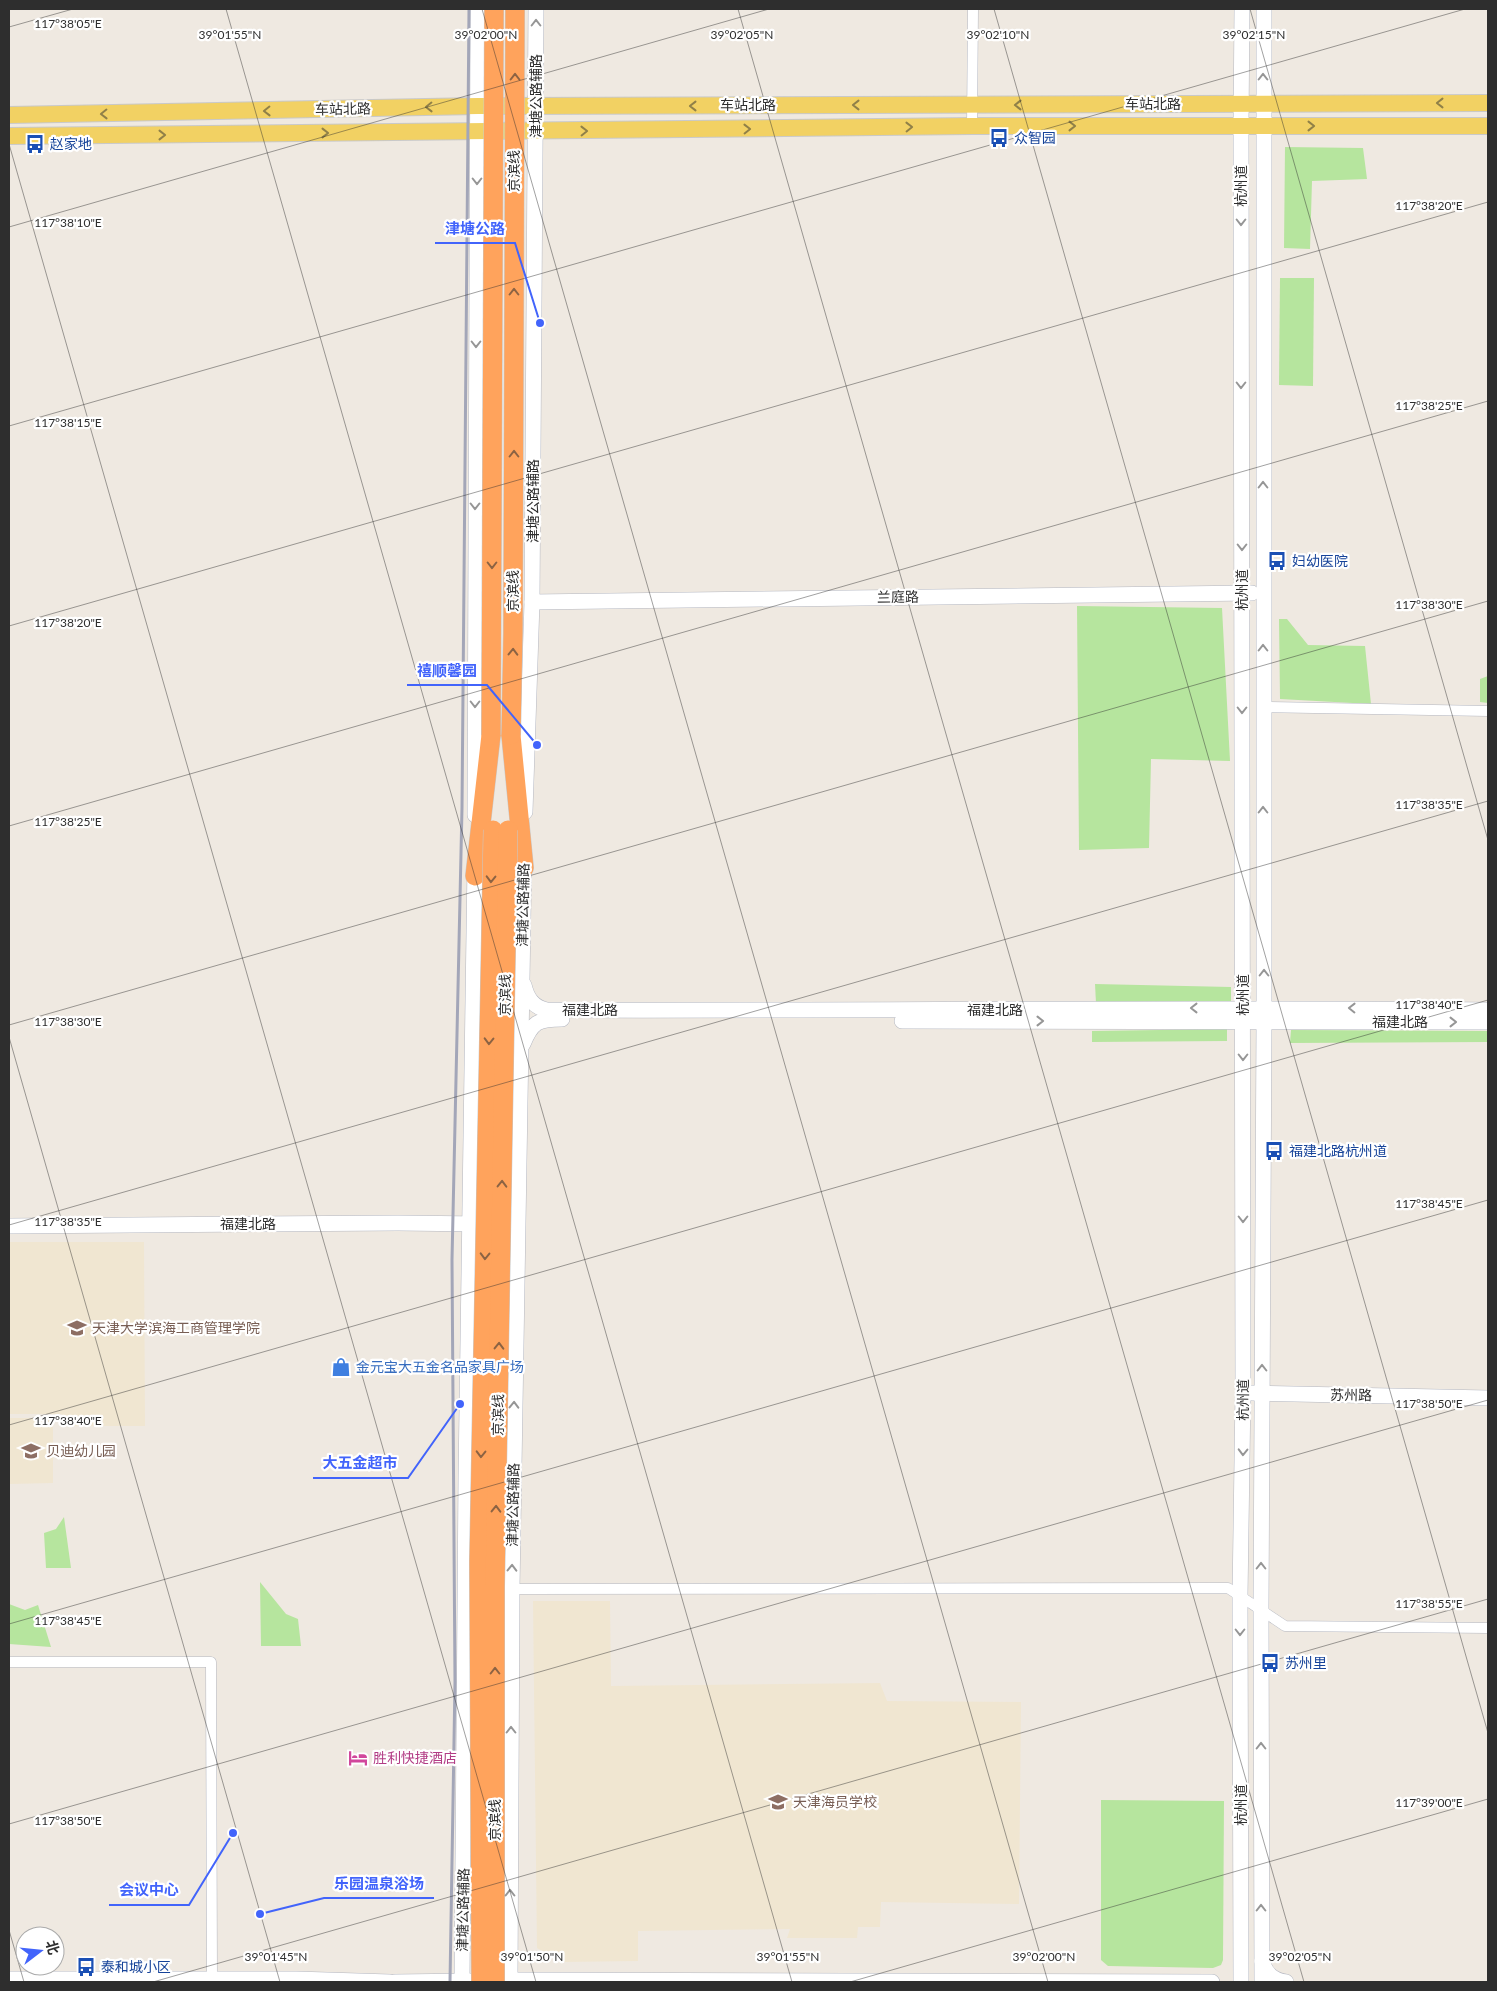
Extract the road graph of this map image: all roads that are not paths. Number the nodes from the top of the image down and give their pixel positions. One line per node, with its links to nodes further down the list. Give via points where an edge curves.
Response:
1 (478, 9): 12 (main road, 津塘公路辅路)
2 (494, 9): 27 (highway, 京滨线, one-way to 27, bridge)
3 (515, 9): 28 (highway, 京滨线, one-way to 3, bridge)
4 (536, 9): 13 (main road, 津塘公路辅路, one-way to 4)
5 (974, 9): 11 (street)
6 (1242, 9): 10 (main road, 杭州道)
7 (1264, 9): 8 (main road, 杭州道, one-way to 7)
8 (1263, 103): 9 (main road, 车站北路, one-way to 8); 10 (main road, 车站北路); 17 (main road, 杭州道)
9 (1488, 103)
10 (1242, 104): 11 (main road, 车站北路, one-way to 11); 15 (main road, 杭州道)
11 (973, 105): 13 (main road, 车站北路, one-way to 13); 16 (street)
12 (478, 106): 13 (main road, 车站北路); 14 (main road, 车站北路, one-way to 14); 19 (main road, 津塘公路辅路)
13 (535, 106): 20 (main road, 津塘公路辅路)
14 (9, 115)
15 (1241, 125): 16 (main road, 车站北路, one-way to 15); 17 (main road, 车站北路); 23 (main road, 杭州道, one-way to 23)
16 (972, 126): 20 (main road, 车站北路, one-way to 16)
17 (1263, 126): 18 (main road, 车站北路, one-way to 18); 22 (main road, 杭州道, one-way to 17)
18 (1488, 126)
19 (477, 132): 20 (main road, 车站北路); 21 (main road, 车站北路, one-way to 19); 31 (main road, 津塘公路辅路, one-way to 31)
20 (536, 132): 24 (main road, 津塘公路辅路)
21 (9, 136)
22 (1264, 592): 23 (main road, 兰庭路); 25 (main road, 杭州道, one-way to 22)
23 (1242, 593): 24 (main road, 兰庭路); 34 (main road, 杭州道, one-way to 34)
24 (532, 602): 30 (main road, 津塘公路辅路)
25 (1263, 707): 26 (street); 35 (main road, 杭州道, one-way to 25)
26 (1488, 712)
27 (491, 735): 29 (highway, 京滨线); 31 (highway)
28 (511, 735): 29 (highway, 京滨线); 30 (highway)
29 (501, 830): 60 (highway, 京滨线, bridge, via 495,1586)
30 (524, 868): 32 (main road, 津塘公路辅路)
31 (475, 876): 38 (main road, 津塘公路辅路)
32 (522, 976): 34 (main road, 福建北路, one-way to 32, via 546,1010 528,998); 37 (main road, 津塘公路辅路)
33 (1488, 1010): 35 (main road, 福建北路, one-way to 35)
34 (1243, 1015): 35 (main road, 福建北路); 37 (main road, 福建北路, one-way to 34, via 530,1028 546,1019); 41 (main road, 杭州道, one-way to 41)
35 (1264, 1015): 36 (main road, 福建北路, one-way to 36); 42 (main road, 杭州道, one-way to 35)
36 (1488, 1022)
37 (520, 1052): 39 (main road, 津塘公路辅路)
38 (470, 1224): 39 (main road, 福建北路); 40 (main road, 福建北路); 50 (main road, 津塘公路辅路, one-way to 50)
39 (517, 1224): 44 (main road, 津塘公路辅路, one-way to 39)
40 (9, 1226)
41 (1244, 1392): 42 (main road, 苏州路); 45 (main road, 杭州道, one-way to 45)
42 (1262, 1393): 43 (main road, 苏州路); 46 (main road, 杭州道, one-way to 42)
43 (1488, 1398)
44 (512, 1589): 45 (street, via 1228,1588); 49 (main road, 津塘公路辅路, one-way to 44)
45 (1240, 1597): 46 (street); 51 (main road, 杭州道, one-way to 51)
46 (1261, 1611): 47 (street, via 1285,1626); 52 (main road, 杭州道, one-way to 46)
47 (1488, 1628)
48 (9, 1662): 54 (street, via 212,1662)
49 (509, 1942): 55 (main road, via 521,1968 536,1977); 60 (main road, 津塘公路辅路)
50 (462, 1944): 58 (main road, via 452,1970); 59 (main road, 津塘公路辅路)
51 (1241, 1956): 63 (main road, 杭州道); 64 (main road)
52 (1261, 1957): 65 (main road, 杭州道); 66 (main road, via 1270,1976)
53 (9, 1979): 54 (main road)
54 (212, 1979): 56 (main road)
55 (552, 1980): 60 (main road); 61 (main road)
56 (390, 1982)
57 (395, 1982): 58 (main road)
58 (425, 1982): 59 (main road)
59 (462, 1982): 60 (main road)
60 (496, 1982)
61 (1212, 1982)
62 (1236, 1982): 63 (main road)
63 (1241, 1982)
64 (1250, 1982)
65 (1262, 1982)
66 (1286, 1982)

